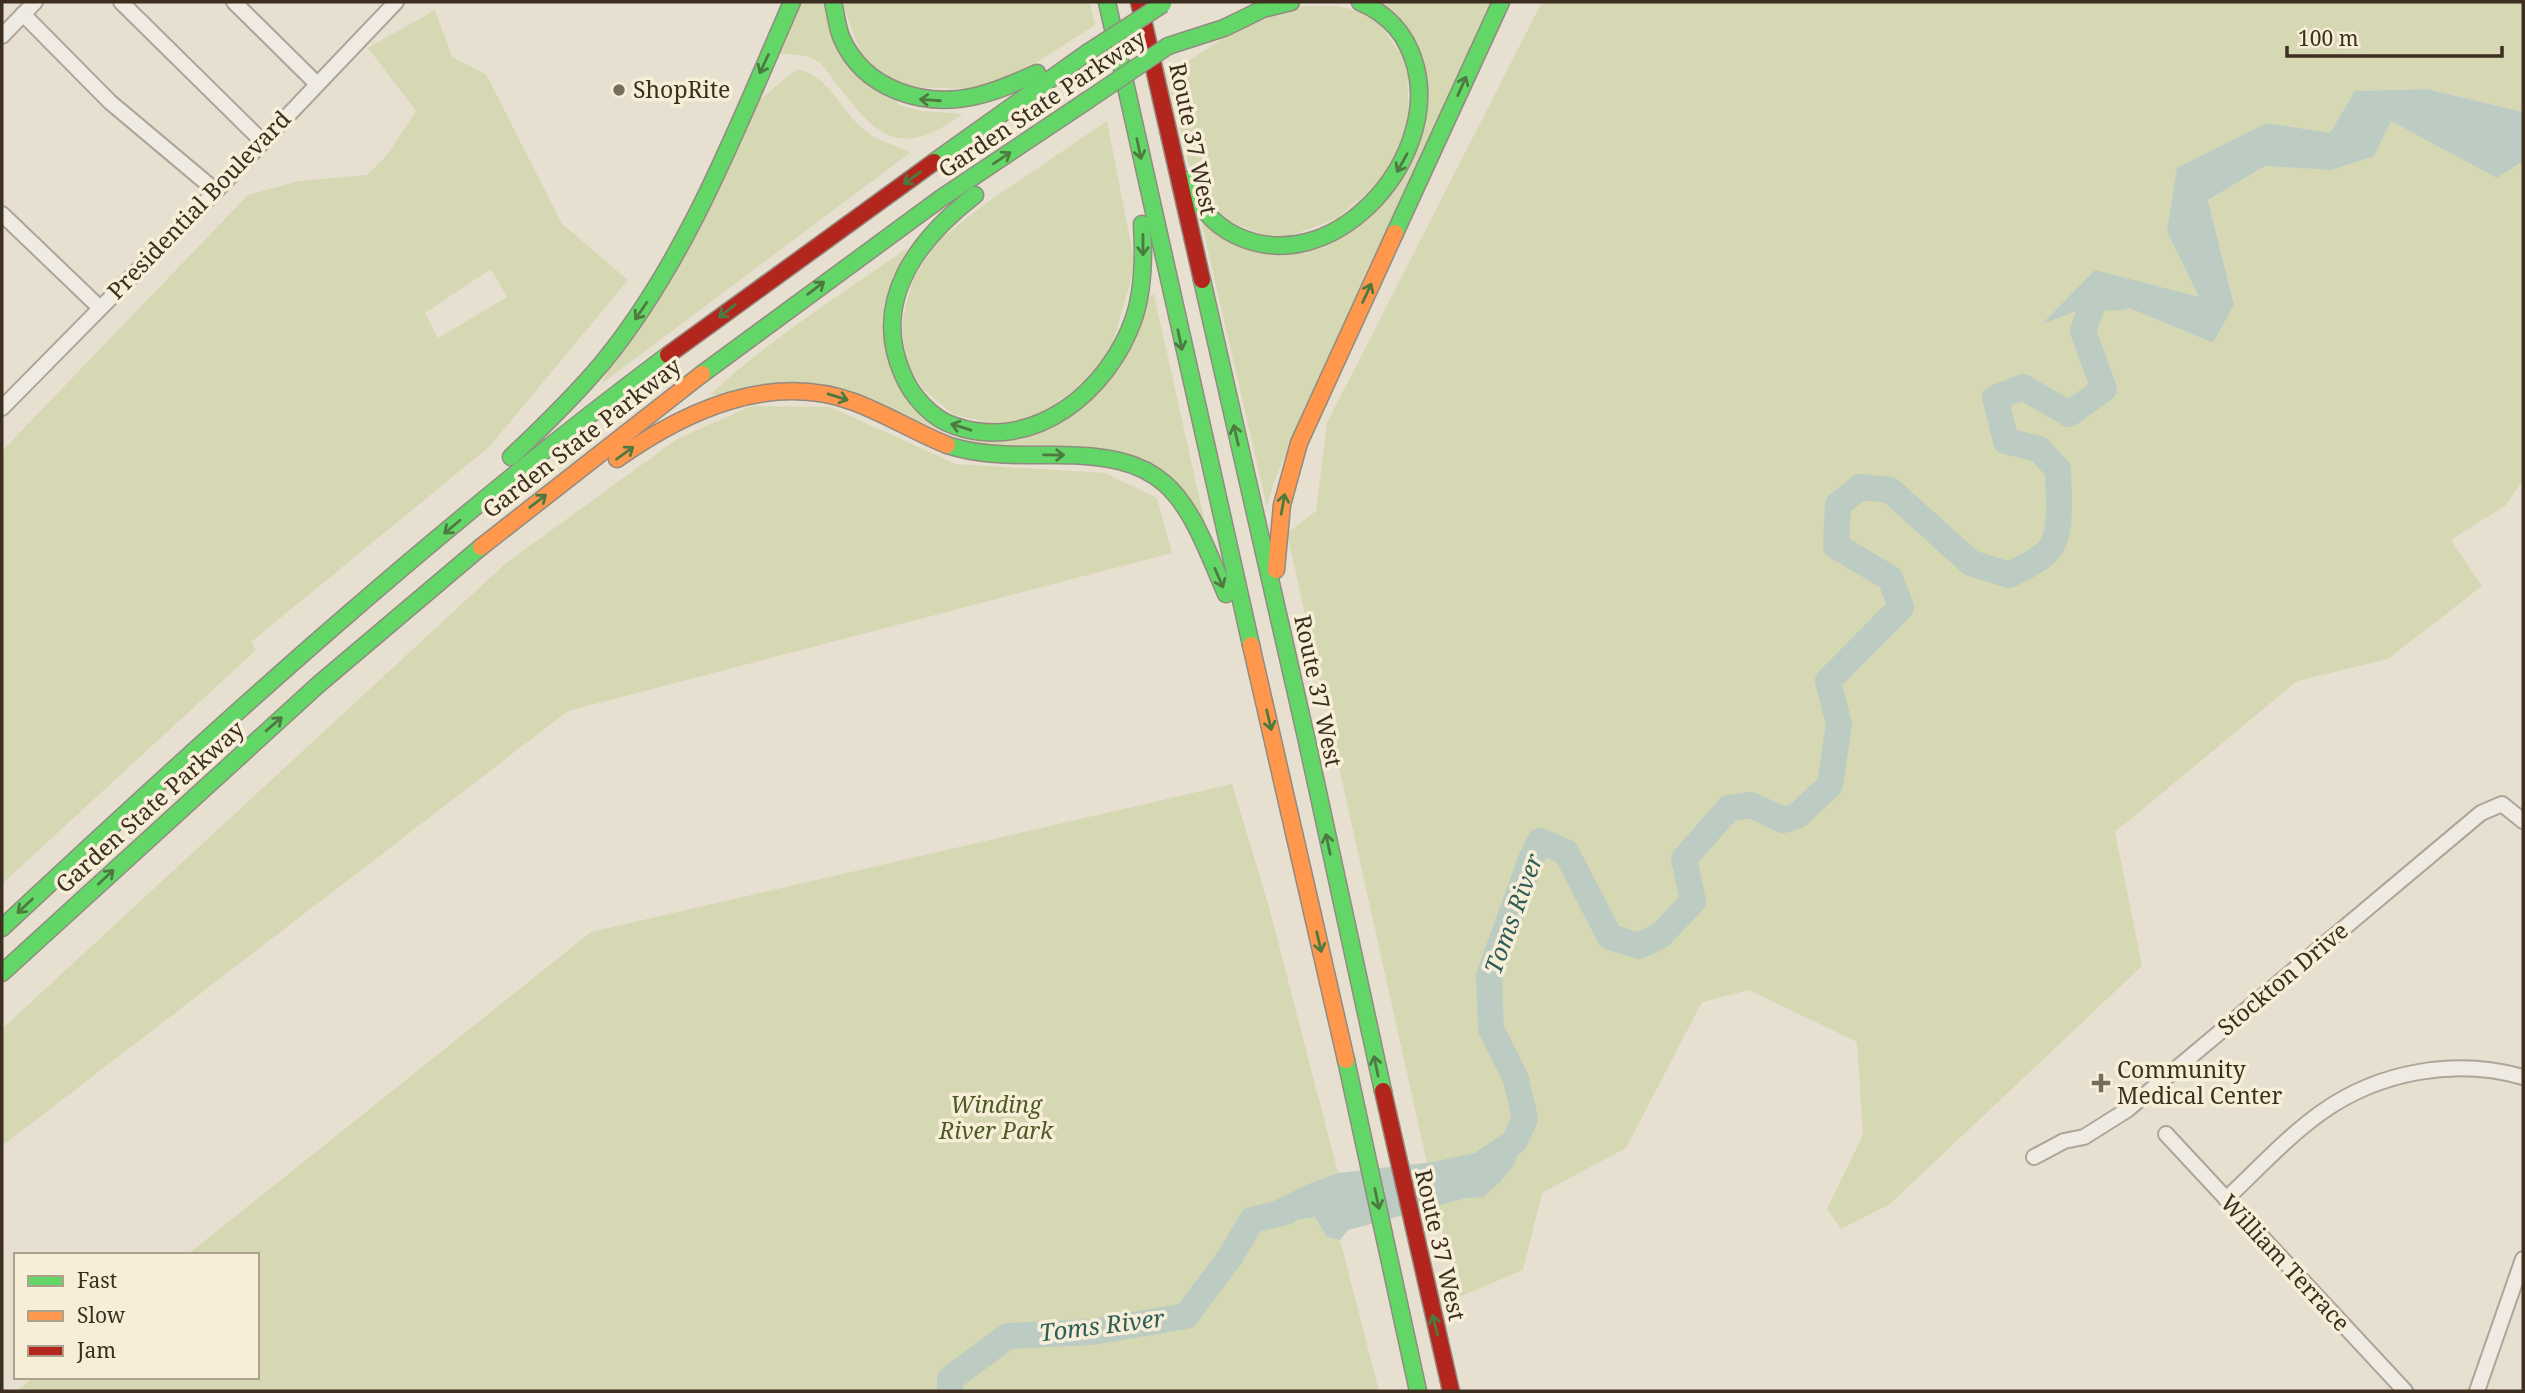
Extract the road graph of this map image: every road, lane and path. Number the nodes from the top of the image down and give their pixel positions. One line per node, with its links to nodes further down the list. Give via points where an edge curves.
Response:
1 (35, 2): 14 (street)
2 (121, 2): 21 (street)
3 (234, 2): 18 (street)
4 (396, 2): 18 (street, Presidential Boulevard)
5 (792, 2): 30 (highway, one-way to 30, via 672,260 606,360 522,448 392,556)
6 (833, 2): 17 (highway, one-way to 6, via 995,92 956,100 915,99 885,87 859,66 839,34)
7 (1107, 2): 22 (highway, one-way to 22)
8 (1139, 2): 20 (highway, Route 37 West)
9 (1165, 2): 17 (highway, Garden State Parkway, bridge)
10 (1241, 2): 16 (highway, Garden State Parkway)
11 (1292, 2): 16 (highway)
12 (1360, 2): 20 (highway, one-way to 20, via 1393,21 1407,39 1418,73 1418,117 1397,173 1360,212 1325,236 1289,248 1268,248 1240,240 1224,229 1194,194)
13 (1501, 2): 27 (highway, one-way to 13, via 1276,552 1294,458)
14 (23, 14): 15 (street); 23 (street, via 110,102)
15 (2, 36)
16 (1168, 46): 19 (highway, Garden State Parkway, bridge)
17 (1087, 53): 30 (highway, Garden State Parkway, one-way to 30, via 810,249 594,412 294,660)
18 (317, 84): 21 (street, Presidential Boulevard)
19 (1088, 100): 22 (highway, one-way to 19, via 1138,306 1123,347 1098,383 1056,415 1014,432 965,429 927,408 899,369 891,334 896,296 909,264 950,215 1024,161); 29 (highway, Garden State Parkway, one-way to 19, via 515,518 674,394 922,212)
20 (1165, 118): 27 (highway, Route 37 West, one-way to 20)
21 (262, 141): 23 (street, Presidential Boulevard)
22 (1145, 177): 28 (highway, one-way to 28)
23 (216, 191): 25 (street, Presidential Boulevard)
24 (2, 214): 25 (street)
25 (100, 308): 26 (street, Presidential Boulevard)
26 (2, 408)
27 (1285, 644): 40 (highway, Route 37 West, one-way to 27)
28 (1254, 653): 29 (highway, one-way to 28, via 643,440 730,401 787,390 844,399 967,451 1101,457 1146,470 1166,483 1194,521); 39 (highway, one-way to 39)
29 (336, 671): 33 (highway, Garden State Parkway, one-way to 29)
30 (138, 800): 32 (highway, Garden State Parkway, one-way to 32)
31 (2523, 821): 36 (street, Stockton Drive, via 2502,804 2482,813 2127,1110 2084,1137 2064,1141)
32 (2, 928)
33 (2, 973)
34 (2523, 1077): 37 (street, via 2477,1069 2430,1070 2361,1089 2310,1121)
35 (2166, 1134): 37 (street, William Terrace)
36 (2034, 1157)
37 (2226, 1199): 41 (street, William Terrace)
38 (2523, 1259): 42 (street)
39 (1418, 1391)
40 (1451, 1391)
41 (2405, 1391)
42 (2477, 1391)

